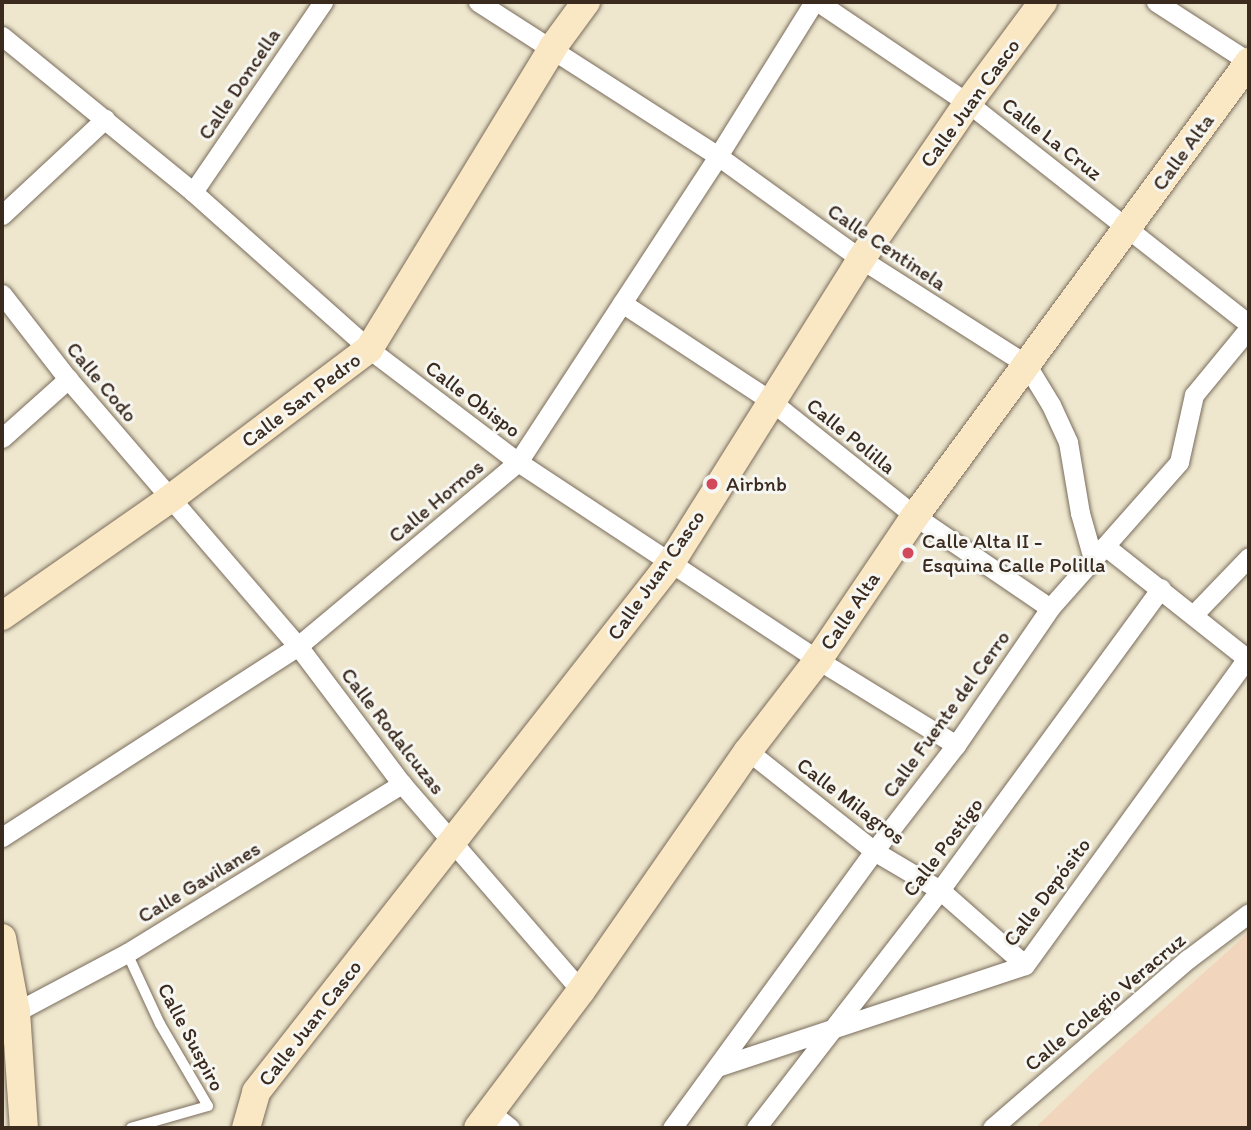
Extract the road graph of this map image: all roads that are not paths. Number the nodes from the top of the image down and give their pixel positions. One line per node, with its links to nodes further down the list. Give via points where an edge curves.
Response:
1 (323, 2): 13 (street, Calle Doncella)
2 (478, 2): 8 (street, Calle Centinela)
3 (586, 2): 8 (street, Calle San Pedro)
4 (816, 2): 10 (street, Calle La Cruz); 12 (street, Calle Hornos)
5 (1043, 2): 10 (street, Calle Juan Casco)
6 (1156, 2): 9 (street)
7 (2, 36): 11 (street, Calle Obispo)
8 (553, 47): 12 (street, Calle Centinela); 20 (street, Calle San Pedro)
9 (1249, 62): 15 (street, Calle Alta)
10 (968, 103): 15 (street, Calle La Cruz); 16 (street, Calle Juan Casco)
11 (105, 118): 13 (street, Calle Obispo); 14 (street)
12 (718, 156): 16 (street, Calle Centinela); 18 (street, Calle Hornos)
13 (193, 192): 20 (street, Calle Obispo)
14 (2, 215)
15 (1128, 226): 19 (street, Calle La Cruz); 21 (street, Calle Alta)
16 (861, 259): 21 (street, Calle Centinela); 23 (street, Calle Juan Casco)
17 (2, 294): 22 (street, Calle Codo)
18 (622, 303): 23 (street, Calle Polilla); 25 (street, Calle Hornos)
19 (1249, 326): 28 (street, Calle Fuente del Cerro, via 1194,395 1179,462)
20 (369, 349): 25 (street, Calle Obispo); 26 (street, Calle San Pedro)
21 (1026, 364): 27 (street, Calle Alta); 28 (street, Calle Centinela, via 1068,442 1080,513)
22 (68, 379): 24 (street); 26 (street, Calle Codo)
23 (771, 401): 27 (street, Calle Polilla); 30 (street, Calle Juan Casco)
24 (2, 438)
25 (518, 462): 30 (street, Calle Obispo); 35 (street, Calle Hornos)
26 (171, 498): 34 (street, Calle San Pedro); 35 (street, Calle Rodalcuzas)
27 (915, 516): 32 (street, Calle Polilla); 37 (street, Calle Alta)
28 (1099, 552): 31 (street); 32 (street, Calle Fuente del Cerro)
29 (1249, 557): 33 (street)
30 (670, 564): 37 (street, Calle Obispo); 42 (street, Calle Juan Casco)
31 (1161, 588): 33 (street); 44 (street, Calle Postigo)
32 (1050, 608): 38 (street, Calle Fuente del Cerro)
33 (1194, 614): 36 (street)
34 (2, 616)
35 (298, 646): 40 (street, Calle Rodalcuzas); 41 (street, Calle Hornos)
36 (1248, 657): 48 (street, Calle Depósito)
37 (818, 660): 38 (street, Calle Obispo); 39 (street, Calle Alta)
38 (956, 745): 43 (street, Calle Fuente del Cerro)
39 (748, 751): 43 (street, Calle Milagros); 49 (street, Calle Alta)
40 (402, 784): 42 (street, Calle Rodalcuzas); 47 (street, Calle Gavilanes)
41 (2, 837)
42 (453, 843): 49 (street, Calle Rodalcuzas); 57 (street, Calle Juan Casco, via 256,1091)
43 (874, 851): 44 (street, Calle Milagros); 52 (street, Calle Fuente del Cerro)
44 (940, 890): 48 (street, Calle Milagros); 51 (street, Calle Postigo)
45 (1249, 913): 60 (street, Calle Colegio Veracruz, via 1188,959)
46 (2, 938): 50 (street)
47 (127, 953): 50 (street, Calle Gavilanes); 56 (lane, Calle Suspiro, via 160,1024 208,1107)
48 (1025, 965): 51 (street, Calle Depósito)
49 (580, 991): 54 (street, Calle Alta)
50 (16, 1012): 53 (street)
51 (831, 1029): 52 (street, Calle Depósito); 59 (street, Calle Postigo)
52 (716, 1067): 58 (street, Calle Fuente del Cerro)
53 (10, 1077): 55 (street)
54 (493, 1123)
55 (23, 1128)
56 (131, 1128)
57 (246, 1128)
58 (671, 1128)
59 (756, 1128)
60 (992, 1128)

